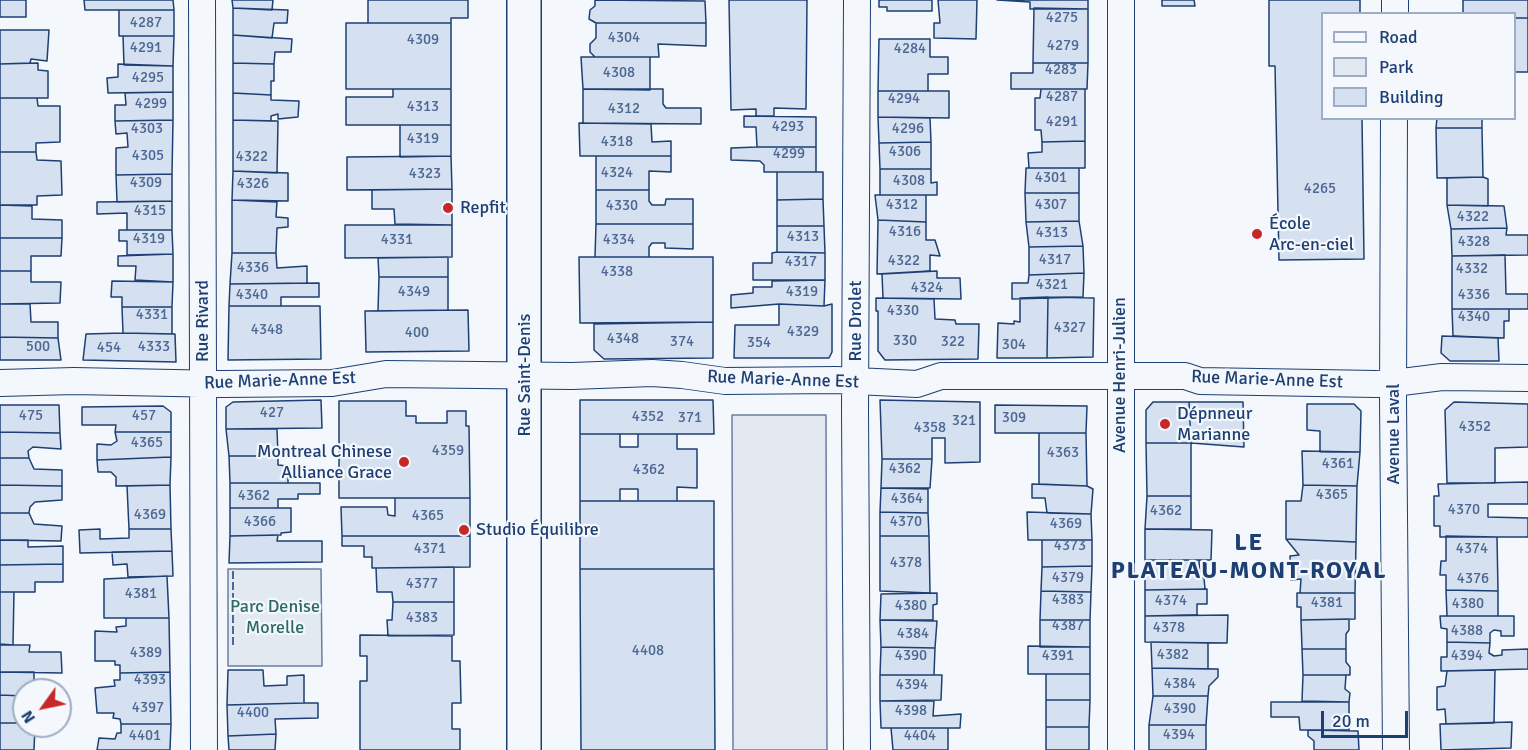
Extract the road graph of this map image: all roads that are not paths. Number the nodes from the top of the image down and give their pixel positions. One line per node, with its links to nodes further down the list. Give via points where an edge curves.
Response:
1 (202, 0): 12 (street, Rue Rivard)
2 (524, 0): 6 (main road, Rue Saint-Denis)
3 (857, 0): 9 (street, Rue Drolet)
4 (1121, 0): 7 (street, Avenue Henri-Julien)
5 (1394, 120): 11 (street, Avenue Laval)
6 (524, 375): 9 (street, Rue Marie-Anne Est, via 652,373 725,381); 12 (street, Rue Marie-Anne Est, via 386,374 340,382); 14 (main road, Rue Saint-Denis)
7 (1120, 376): 9 (street, Rue Marie-Anne Est, via 941,376 917,384); 11 (street, Rue Marie-Anne Est, via 1185,376 1200,381 1252,383); 16 (street, Avenue Henri-Julien)
8 (1528, 378): 11 (street, Rue Marie-Anne Est, via 1442,377)
9 (855, 382): 15 (street, Rue Drolet)
10 (0, 383): 12 (street, Rue Marie-Anne Est)
11 (1394, 383): 17 (street, Avenue Laval)
12 (204, 384): 13 (street, Rue Rivard)
13 (204, 750)
14 (524, 750)
15 (857, 750)
16 (1121, 750)
17 (1396, 750)

